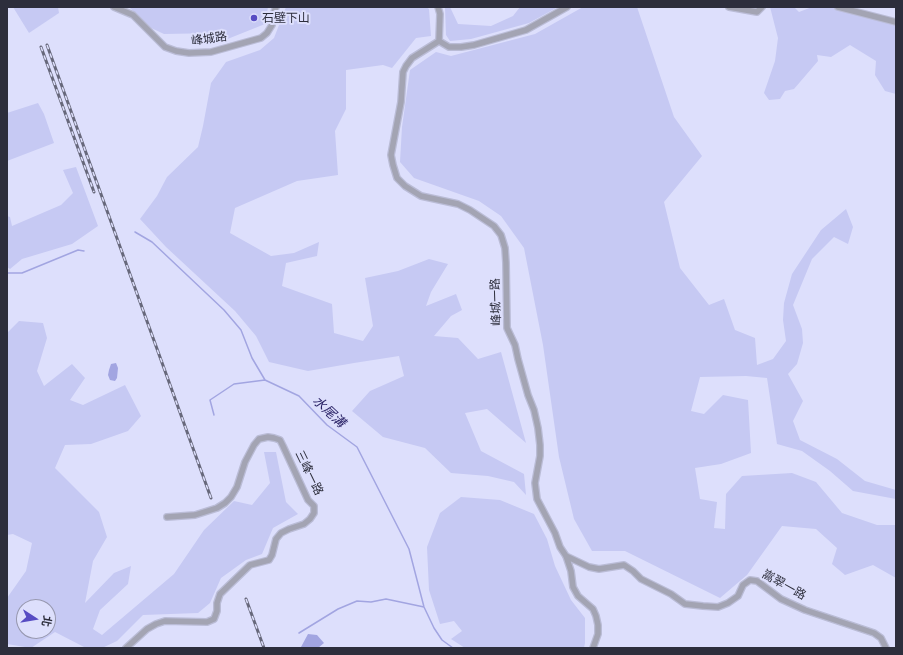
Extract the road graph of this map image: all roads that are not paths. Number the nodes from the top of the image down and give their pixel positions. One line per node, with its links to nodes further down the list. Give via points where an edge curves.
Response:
1 (114, 7): 2 (street, 峰城路, via 133,15 165,47 189,53 211,52 260,38 272,25)
2 (276, 7)
3 (438, 7): 9 (street)
4 (567, 7): 9 (street, via 526,30 474,45 449,47)
5 (729, 7): 6 (street, via 757,12)
6 (762, 7)
7 (838, 7): 8 (street)
8 (896, 22)
9 (440, 41): 11 (street, 峰城一路, via 412,58 403,72 401,102 391,155 392,165 397,178 410,190 421,196 458,204 494,226 501,235 506,263 507,328 515,345 538,428 540,445 535,483 537,499)
10 (167, 517): 12 (street, 三峰一路, via 195,515 225,503 237,487 254,444 259,439 268,437 280,440 308,500 314,506 314,513 310,519 281,533 276,539 269,560 250,565 220,594 214,619 207,622 165,621 147,629)
11 (566, 556): 13 (street, 峰城一路, via 573,587 596,616 598,634); 14 (street, 嵩翠一路, via 599,569 624,566 641,579 685,604 718,607 738,596 743,585 750,580 758,582 781,599 805,610 874,633 882,638)
12 (126, 648)
13 (593, 648)
14 (886, 648)

